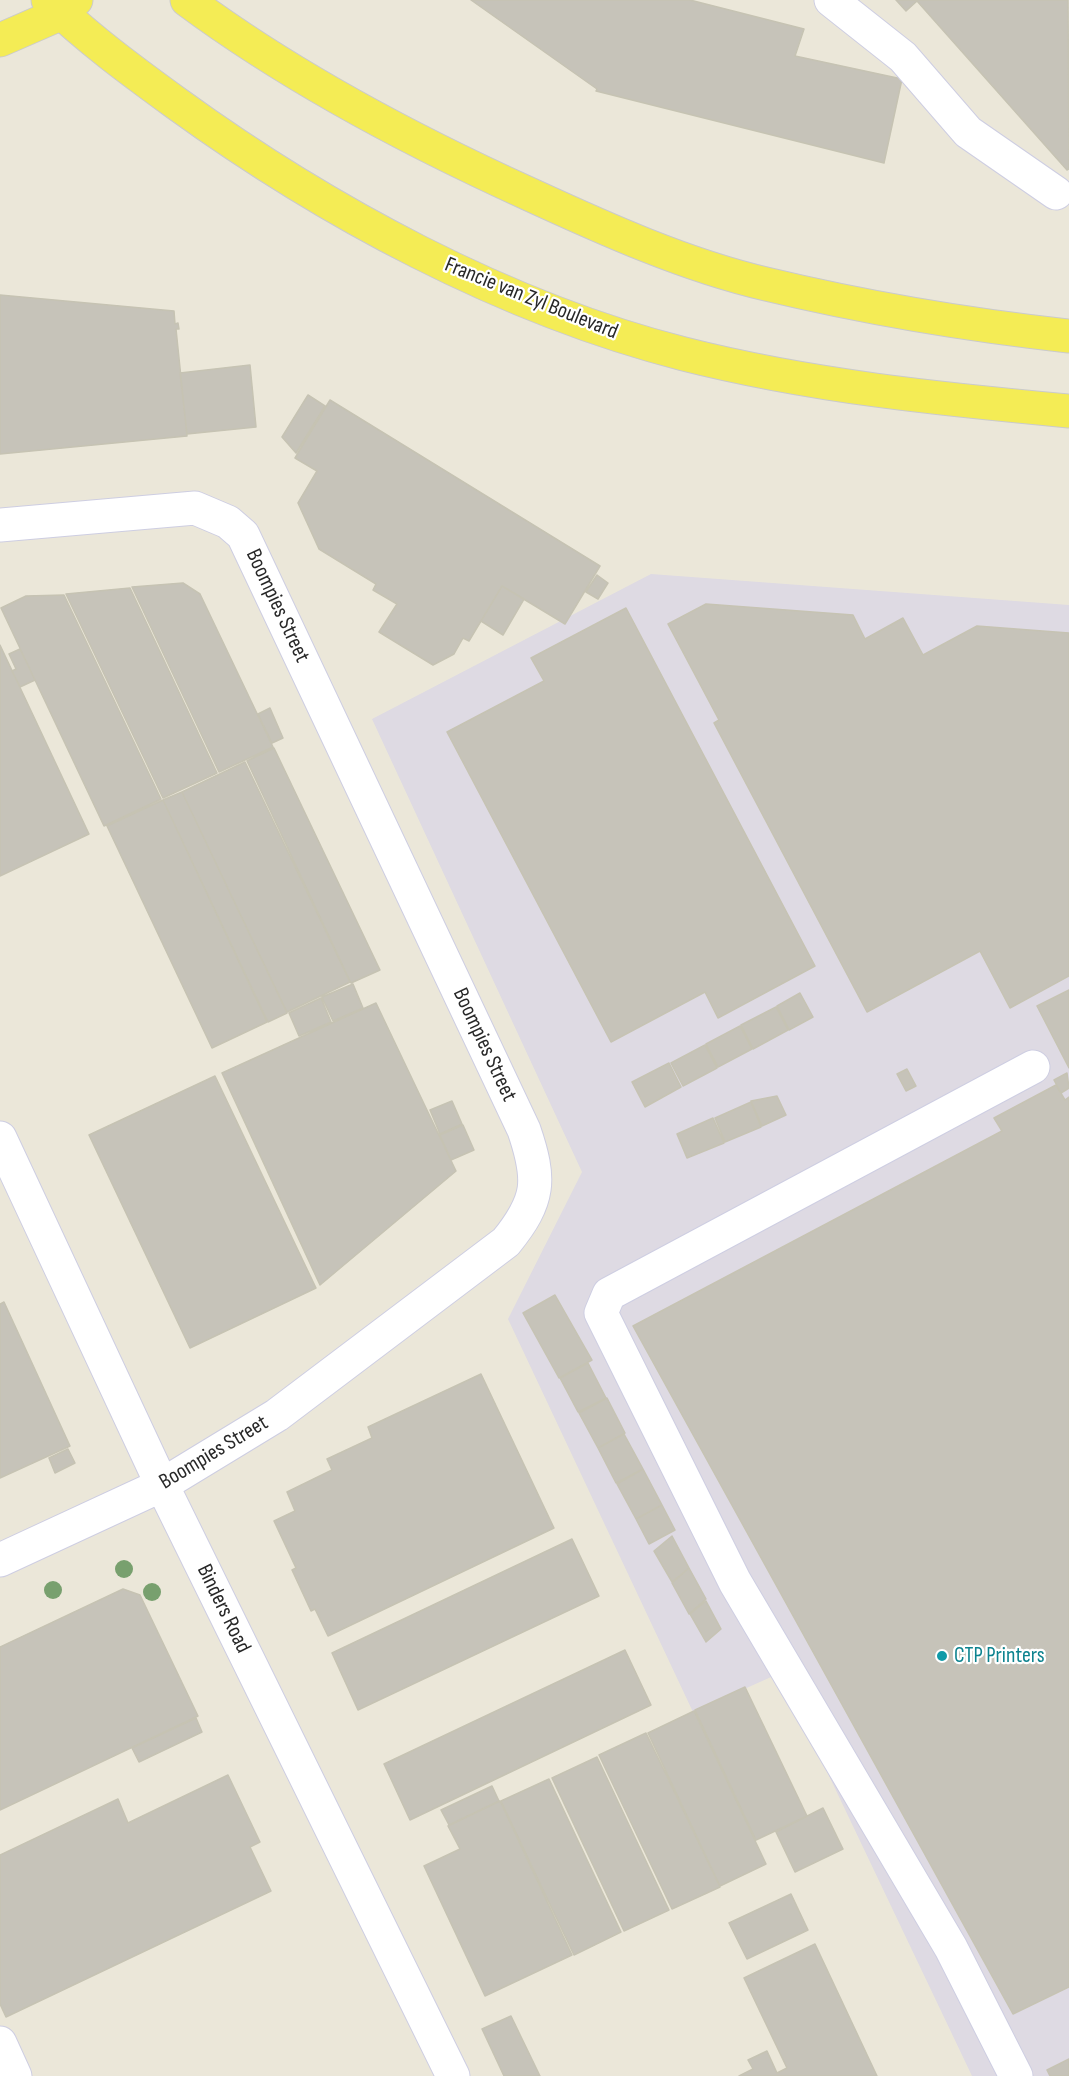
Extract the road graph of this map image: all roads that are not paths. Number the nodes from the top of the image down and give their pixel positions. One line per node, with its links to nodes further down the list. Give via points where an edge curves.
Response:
1 (188, 0): 5 (main road)
2 (228, 0): 5 (main road)
3 (831, 0): 7 (street, via 903,57 968,132)
4 (62, 4): 6 (main road); 9 (main road, Francie van Zyl Boulevard, via 136,75 240,150 443,264 582,323 683,354 782,376 912,396)
5 (243, 39): 8 (main road, via 336,96 461,163 590,222 678,256 765,284 985,327)
6 (0, 40)
7 (1056, 193)
8 (1069, 336)
9 (1069, 411)
10 (0, 525): 13 (street, Boompies Street, via 195,508 228,522 243,535 534,1158 536,1185 525,1218 506,1242 277,1415)
11 (1033, 1067): 18 (street, via 609,1294 601,1313 735,1582 951,1948)
12 (0, 1138): 13 (street, Binders Road)
13 (162, 1485): 14 (street, Boompies Street); 17 (street, Binders Road)
14 (0, 1560)
15 (0, 2043): 16 (street)
16 (15, 2076)
17 (453, 2076)
18 (1016, 2076)

